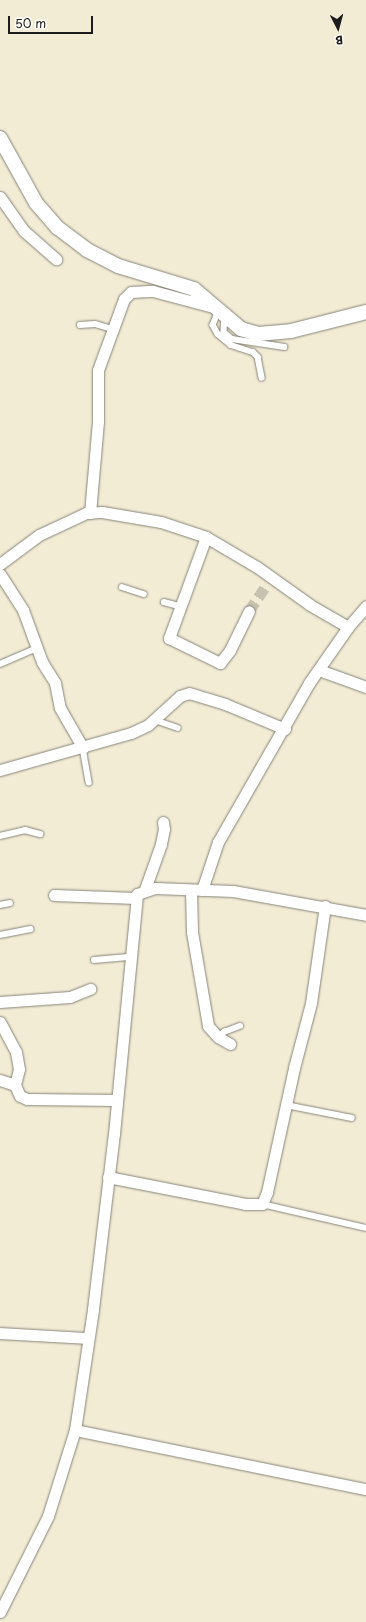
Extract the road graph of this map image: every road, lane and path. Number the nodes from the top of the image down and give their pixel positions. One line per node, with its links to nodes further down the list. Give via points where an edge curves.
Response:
1 (0, 138): 4 (street, via 36,203 58,228 87,250 118,266)
2 (0, 197): 3 (street, via 24,231)
3 (56, 259)
4 (155, 277): 5 (street); 6 (street, via 194,289)
5 (136, 291): 6 (street, via 178,296); 9 (street, via 124,299)
6 (221, 312): 7 (street, via 241,329 258,334 291,331); 10 (lane, via 224,332 232,339); 11 (lane, via 213,325 215,329 225,342 253,352 258,357)
7 (364, 313)
8 (80, 325): 9 (lane, via 95,324)
9 (114, 330): 12 (street, via 98,370 98,421)
10 (284, 348)
11 (262, 378)
12 (90, 513): 13 (street, via 161,522); 14 (street, via 73,518 39,535)
13 (206, 537): 19 (street); 22 (street, via 268,582)
14 (0, 564)
15 (0, 574): 23 (street, via 23,610)
16 (122, 587): 17 (lane)
17 (144, 594)
18 (164, 602): 19 (lane)
19 (179, 606): 21 (street, via 169,638 220,663 230,650)
20 (366, 606): 22 (street)
21 (249, 611)
22 (348, 627): 25 (street)
23 (37, 648): 24 (lane); 30 (street, via 55,683 60,708)
24 (0, 664)
25 (319, 670): 26 (street); 29 (street)
26 (366, 687)
27 (155, 720): 28 (lane); 29 (street, via 180,696 189,693 225,704); 30 (street, via 131,733)
28 (178, 728)
29 (285, 729): 37 (street, via 218,842)
30 (83, 748): 31 (street); 32 (lane)
31 (0, 770)
32 (89, 782)
33 (163, 822): 36 (street, via 161,844)
34 (40, 834): 35 (lane, via 25,830)
35 (0, 836)
36 (145, 890): 37 (street); 39 (street)
37 (197, 890): 42 (street, via 268,895); 52 (street, via 192,932 208,1026)
38 (54, 896): 39 (street)
39 (136, 898): 46 (street)
40 (10, 903): 41 (lane)
41 (0, 905)
42 (325, 906): 43 (street); 57 (street, via 311,1003)
43 (366, 915)
44 (30, 929): 45 (lane)
45 (0, 935)
46 (131, 957): 47 (lane); 56 (street)
47 (94, 960)
48 (90, 989): 49 (street, via 70,997)
49 (0, 1002)
50 (0, 1022): 55 (street, via 16,1052 19,1069)
51 (240, 1026): 52 (lane)
52 (218, 1037): 53 (street)
53 (230, 1044)
54 (0, 1080): 55 (street)
55 (15, 1086): 56 (street, via 20,1096 27,1100)
56 (117, 1100): 59 (street)
57 (285, 1105): 58 (lane); 60 (street, via 267,1192)
58 (352, 1118)
59 (108, 1177): 60 (street, via 245,1204); 63 (street)
60 (262, 1204): 61 (lane)
61 (366, 1228)
62 (0, 1333): 63 (street)
63 (88, 1338): 64 (street)
64 (75, 1430): 65 (street); 66 (street, via 48,1516)
65 (366, 1489)
66 (0, 1612)

